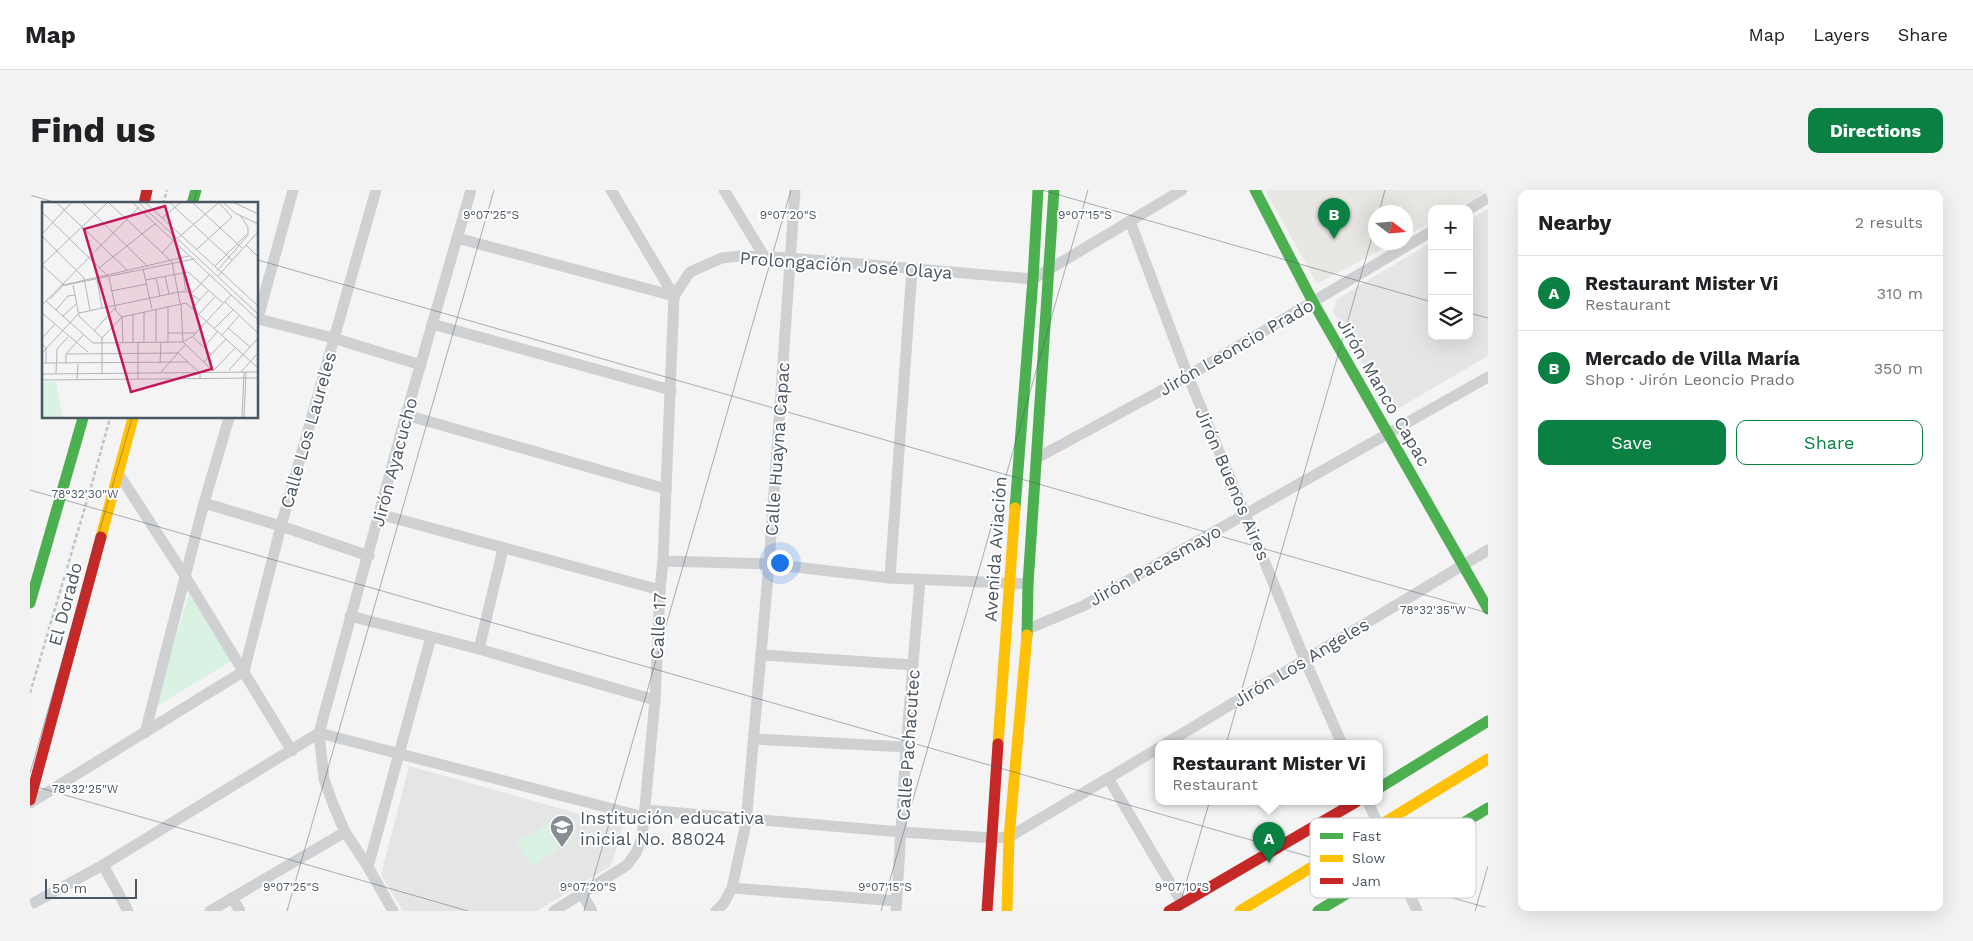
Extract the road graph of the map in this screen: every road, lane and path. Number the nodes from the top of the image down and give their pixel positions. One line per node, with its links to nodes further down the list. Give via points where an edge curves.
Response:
1 (293, 190): 23 (street)
2 (376, 190): 26 (street, Calle Los Laureles)
3 (471, 190): 15 (street, Jirón Ayacucho)
4 (611, 190): 21 (street)
5 (724, 190): 16 (street)
6 (795, 190): 17 (street, Calle Huayna Capac)
7 (1038, 190): 20 (main road, Avenida Aviación)
8 (1054, 190): 19 (main road, Avenida Aviación)
9 (1182, 190): 13 (street)
10 (1255, 190): 22 (main road, Jirón Manco Capac)
11 (1488, 198): 12 (street)
12 (1473, 207)
13 (1130, 221): 19 (street); 28 (street, Jirón Buenos Aires)
14 (1428, 234): 22 (street, Jirón Leoncio Prado)
15 (457, 238): 21 (street); 25 (street, Jirón Ayacucho)
16 (764, 256): 17 (street, Prolongación José Olaya); 21 (street, Prolongación José Olaya, via 722,258 707,263 690,272)
17 (791, 258): 18 (street, Prolongación José Olaya); 48 (street, Calle Huayna Capac)
18 (912, 268): 20 (street, Prolongación José Olaya); 51 (street)
19 (1049, 268): 20 (street); 37 (main road, Avenida Aviación)
20 (1033, 278): 53 (main road, Avenida Aviación)
21 (674, 296): 30 (street, Calle 17)
22 (1313, 302): 28 (street, Jirón Leoncio Prado); 36 (main road, Jirón Manco Capac)
23 (259, 314)
24 (259, 318): 26 (street)
25 (432, 324): 27 (street, Jirón Ayacucho); 30 (street)
26 (334, 338): 27 (street); 43 (street, Calle Los Laureles)
27 (420, 365): 31 (street, Jirón Ayacucho)
28 (1188, 376): 37 (street, Jirón Leoncio Prado); 42 (street, Jirón Buenos Aires)
29 (1488, 376): 36 (street, Jirón Pacasmayo)
30 (671, 390): 39 (street, Calle 17)
31 (406, 415): 39 (street); 41 (street, Jirón Ayacucho)
32 (83, 419): 56 (main road, El Dorado)
33 (110, 419): 66 (path)
34 (133, 419): 38 (main road, El Dorado)
35 (229, 419): 40 (street)
36 (1388, 434): 42 (street, Jirón Pacasmayo); 49 (main road, Jirón Manco Capac)
37 (1037, 458): 54 (main road, Avenida Aviación)
38 (118, 473): 50 (street); 81 (main road, El Dorado)
39 (666, 490): 47 (street, Calle 17)
40 (204, 503): 43 (street); 50 (street)
41 (380, 514): 44 (street); 46 (street, Jirón Ayacucho)
42 (1246, 515): 59 (street, Jirón Pacasmayo, via 1083,606); 63 (street, Jirón Buenos Aires)
43 (281, 526): 46 (street); 65 (street, Calle Los Laureles)
44 (503, 549): 55 (street); 61 (street)
45 (1488, 550): 49 (street, Jirón Los Angeles)
46 (369, 556): 58 (street, Jirón Ayacucho)
47 (663, 561): 48 (street); 55 (street, Calle 17)
48 (769, 564): 51 (street); 62 (street, Calle Huayna Capac)
49 (1462, 565): 57 (main road, Jirón Manco Capac); 63 (street, Jirón Los Angeles)
50 (185, 576): 65 (street); 69 (street)
51 (890, 578): 52 (street)
52 (920, 580): 53 (street); 64 (street, Calle Pachacutec)
53 (1009, 584): 54 (street); 95 (main road, Avenida Aviación)
54 (1028, 584): 59 (main road, Avenida Aviación)
55 (660, 590): 67 (street, Calle 17)
56 (30, 603)
57 (1488, 610)
58 (350, 616): 60 (street); 70 (street, Jirón Ayacucho)
59 (1028, 629): 94 (main road, Avenida Aviación)
60 (431, 637): 61 (street); 77 (street)
61 (479, 649): 67 (street)
62 (761, 655): 64 (street); 71 (street, Calle Huayna Capac)
63 (1305, 660): 72 (street, Jirón Los Angeles); 73 (street, Jirón Buenos Aires)
64 (914, 665): 74 (street, Calle Pachacutec)
65 (244, 671): 69 (street); 76 (street)
66 (30, 693)
67 (655, 700): 85 (street, Calle 17)
68 (1488, 722): 80 (main road)
69 (145, 733): 81 (street)
70 (319, 734): 76 (street); 77 (street); 92 (street, via 324,779)
71 (754, 740): 74 (street); 86 (street, Calle Huayna Capac)
72 (1172, 740)
73 (1340, 740)
74 (906, 747): 93 (street, Calle Pachacutec)
75 (1155, 750): 79 (street)
76 (292, 751): 96 (street)
77 (399, 754): 85 (street); 97 (street)
78 (1488, 759): 89 (main road)
79 (1108, 778): 94 (street); 104 (street)
80 (1383, 786)
81 (30, 802)
82 (1351, 805): 87 (main road)
83 (1369, 805): 88 (street)
84 (1488, 808): 90 (main road)
85 (645, 814): 86 (street); 100 (street, Calle 17, via 642,838 627,865)
86 (746, 818): 93 (street); 99 (street, Calle Huayna Capac)
87 (1328, 818)
88 (1375, 818)
89 (1391, 818)
90 (1471, 818)
91 (1310, 829): 104 (main road)
92 (345, 832): 97 (street); 101 (street)
93 (901, 832): 95 (street); 106 (street, Calle Pachacutec)
94 (1009, 837): 95 (street); 115 (main road, Avenida Aviación)
95 (992, 838): 114 (main road, Avenida Aviación)
96 (103, 866): 105 (street); 107 (street)
97 (368, 867): 110 (street)
98 (1310, 868): 117 (main road)
99 (732, 888): 106 (street); 113 (street, Calle Huayna Capac)
100 (582, 894): 111 (street, Calle 17); 112 (street)
101 (232, 898): 108 (street); 109 (street)
102 (1339, 898): 118 (main road)
103 (1411, 898): 119 (street)
104 (1182, 903): 116 (main road)
105 (30, 905)
106 (896, 906)
107 (128, 911)
108 (210, 911)
109 (240, 911)
110 (393, 911)
111 (554, 911)
112 (592, 911)
113 (716, 911)
114 (987, 911)
115 (1007, 911)
116 (1169, 911)
117 (1240, 911)
118 (1318, 911)
119 (1417, 911)

